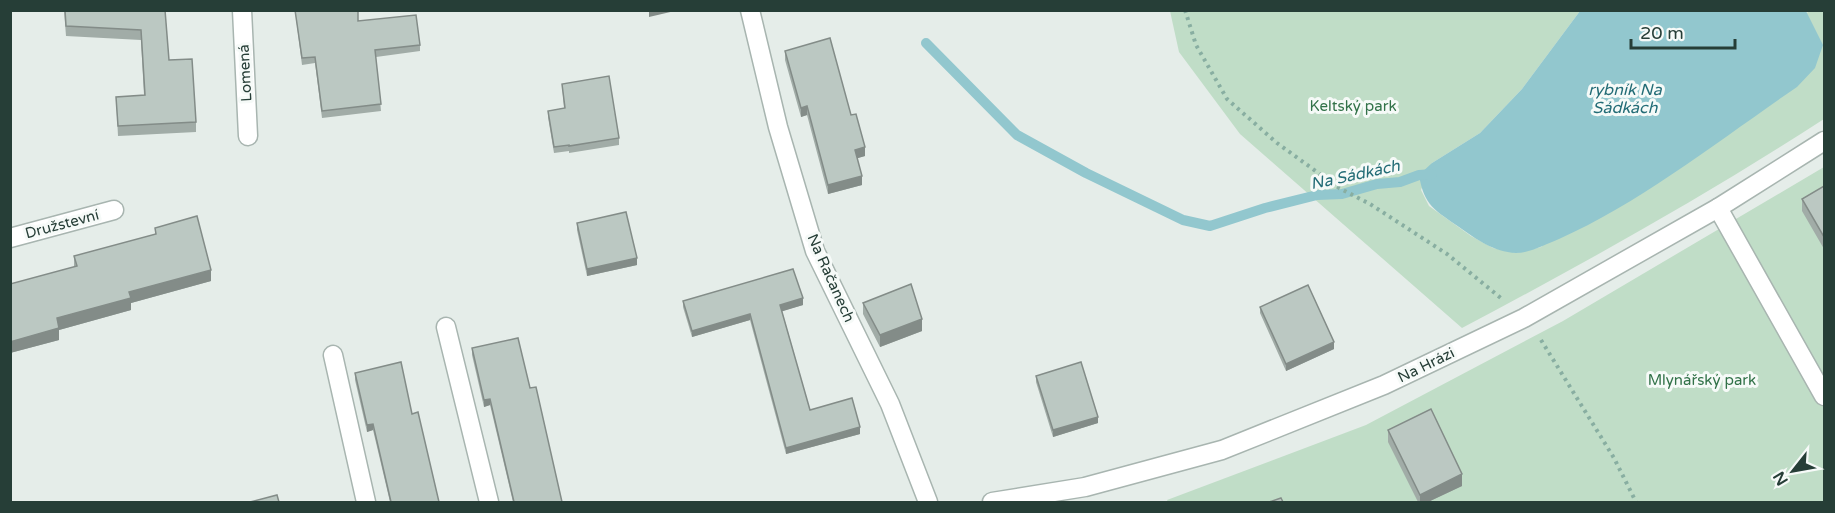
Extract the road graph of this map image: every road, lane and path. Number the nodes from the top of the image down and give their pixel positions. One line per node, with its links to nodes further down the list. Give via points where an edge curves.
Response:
1 (242, 10): 4 (street, Lomená)
2 (750, 10): 16 (street, Na Račanech, via 778,127 815,251 890,404)
3 (1185, 10): 9 (path, via 1196,45 1227,99 1277,143 1339,188 1447,254)
4 (248, 136)
5 (1824, 141): 6 (street, Na Hrázi)
6 (1718, 208): 13 (street); 17 (street, Na Hrázi, via 1524,318 1384,385 1222,450 1085,487)
7 (114, 210): 8 (street, Družstevní)
8 (10, 238)
9 (1509, 305)
10 (446, 327): 15 (street)
11 (1536, 331): 18 (path, via 1614,458)
12 (333, 355): 14 (street)
13 (1824, 396)
14 (366, 502)
15 (489, 502)
16 (928, 502)
17 (992, 502)
18 (1635, 502)

